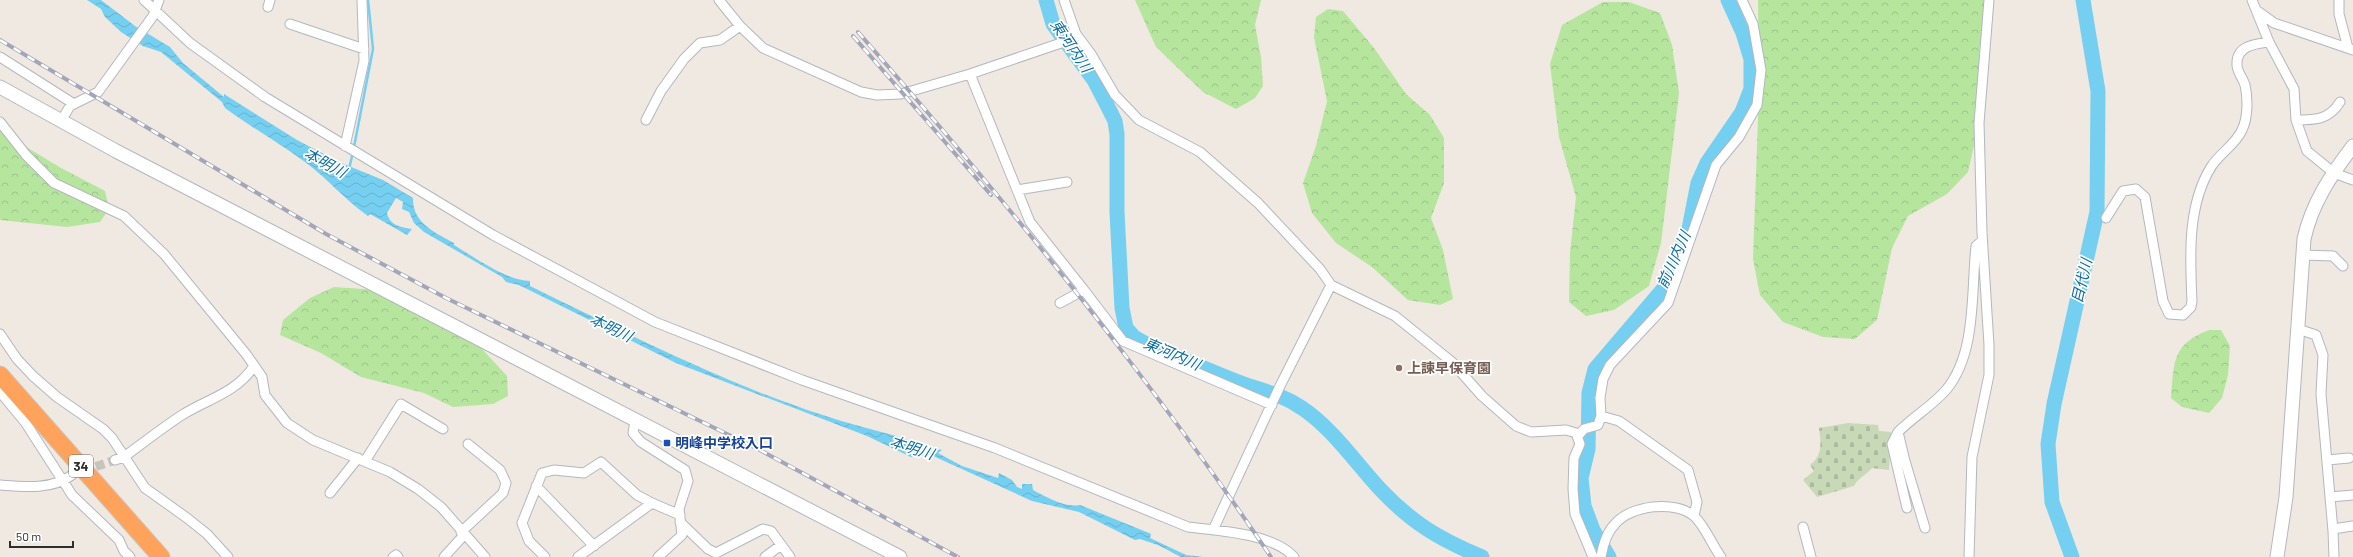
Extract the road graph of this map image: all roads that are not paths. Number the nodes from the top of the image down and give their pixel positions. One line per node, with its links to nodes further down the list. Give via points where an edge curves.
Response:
1 (144, 0): 11 (street)
2 (160, 0): 11 (street)
3 (362, 0): 16 (street)
4 (719, 0): 13 (street)
5 (1064, 0): 14 (street)
6 (1742, 0): 46 (street, via 1753,24 1761,70 1757,104 1739,137 1716,164 1668,303 1610,365 1603,379)
7 (1989, 0): 34 (street, via 1979,123)
8 (2252, 0): 10 (street)
9 (2339, 0): 17 (street, via 2339,14)
10 (2256, 10): 15 (street); 17 (street, via 2274,23)
11 (154, 13): 22 (street, via 98,92); 28 (street, via 190,43 265,97)
12 (290, 24): 16 (street)
13 (740, 26): 19 (street, via 763,48 861,92 877,95 902,94); 23 (street, via 720,40 700,43 684,59 661,91)
14 (1075, 34): 19 (street, via 1061,43); 37 (street, via 1091,54 1115,94 1139,120 1200,152 1258,203 1315,263)
15 (2269, 42): 24 (street, via 2294,89); 33 (street, via 2249,45 2238,55 2237,66 2245,85 2246,113 2242,131 2211,167 2197,196 2190,256 2192,308 2183,315 2169,314 2163,301 2145,197 2136,189 2123,191)
16 (364, 49): 28 (street, via 364,61)
17 (2350, 49)
18 (0, 57): 22 (street)
19 (970, 74): 32 (street)
20 (0, 87): 25 (street)
21 (2340, 102): 24 (street, via 2335,110 2318,120)
22 (74, 104): 25 (street)
23 (646, 120)
24 (2296, 120): 29 (street, via 2307,151)
25 (61, 121): 47 (street)
26 (0, 122): 42 (street, via 26,155 54,183 124,216 164,254)
27 (2353, 146): 29 (street)
28 (347, 147): 71 (street, via 493,235 655,322 802,380 995,448 1188,527)
29 (2334, 173): 30 (street); 35 (street, via 2322,189 2308,219)
30 (2353, 180)
31 (1067, 182): 32 (street)
32 (1017, 190): 38 (street, via 1030,222)
33 (2106, 218)
34 (1982, 241): 50 (street, via 1976,246 1971,321 1959,370 1947,389 1932,405); 93 (street, via 1989,375 1972,457)
35 (2303, 255): 36 (street, via 2333,256); 40 (street)
36 (2343, 266)
37 (1331, 285): 45 (street); 49 (street, via 1396,316 1452,362 1482,396 1516,426 1531,432)
38 (1084, 290): 39 (street); 45 (street, via 1123,341)
39 (1060, 303)
40 (2298, 329): 56 (street, via 2316,335 2323,355 2321,394); 94 (street, via 2286,497)
41 (0, 334): 52 (street, via 17,360 33,376 57,397 103,429)
42 (254, 366): 52 (street, via 246,378 222,396 180,416); 55 (street, via 262,377 265,395 287,423 313,440)
43 (0, 375): 76 (highway, 34)
44 (0, 392): 57 (street, via 25,422 46,458)
45 (1273, 401): 71 (street)
46 (1601, 416): 49 (street, via 1598,425); 65 (street, via 1619,421 1688,470 1697,502)
47 (635, 421): 66 (street, via 633,433 641,442 685,470 688,480 679,509); 87 (street)
48 (442, 429): 55 (street, via 401,404)
49 (1581, 432): 89 (street, via 1580,444 1574,458 1575,514)
50 (1898, 432): 64 (street, via 1892,444); 69 (street)
51 (468, 444): 72 (street, via 500,470 506,483 503,493)
52 (124, 457): 54 (street); 77 (street, via 144,488 192,522)
53 (2349, 458): 56 (street)
54 (114, 460)
55 (362, 460): 60 (street); 72 (street, via 390,472 418,489 441,508)
56 (2327, 460): 62 (street)
57 (68, 478): 58 (street, via 32,488); 75 (street, via 72,495 119,540)
58 (0, 485)
59 (536, 486): 63 (street, via 542,473 554,470 584,473 601,462 637,495); 74 (street); 82 (street, via 522,523 529,541)
60 (330, 493)
61 (2353, 495): 62 (street)
62 (2330, 497): 70 (street)
63 (652, 504): 66 (street); 74 (street)
64 (1907, 508)
65 (1694, 516): 90 (street, via 1669,506 1650,506 1629,515 1615,523 1604,541); 91 (street)
66 (680, 519): 73 (street, via 708,549 716,553 763,529 771,531); 84 (street, via 682,535)
67 (2353, 526): 70 (street)
68 (1803, 527): 92 (street)
69 (1925, 528)
70 (2333, 529): 95 (street)
71 (1213, 530): 88 (street, via 1274,543)
72 (463, 534): 80 (street); 81 (street)
73 (781, 545): 85 (street); 86 (street)
74 (594, 546): 83 (street)
75 (130, 557)
76 (161, 557)
77 (228, 557)
78 (393, 557): 79 (street)
79 (398, 557)
80 (444, 557)
81 (485, 557)
82 (546, 557)
83 (578, 557)
84 (658, 557)
85 (765, 557)
86 (790, 557)
87 (900, 557)
88 (1294, 557)
89 (1593, 557)
90 (1601, 557)
91 (1721, 557)
92 (1811, 557)
93 (1969, 557)
94 (2277, 557)
95 (2334, 557)

